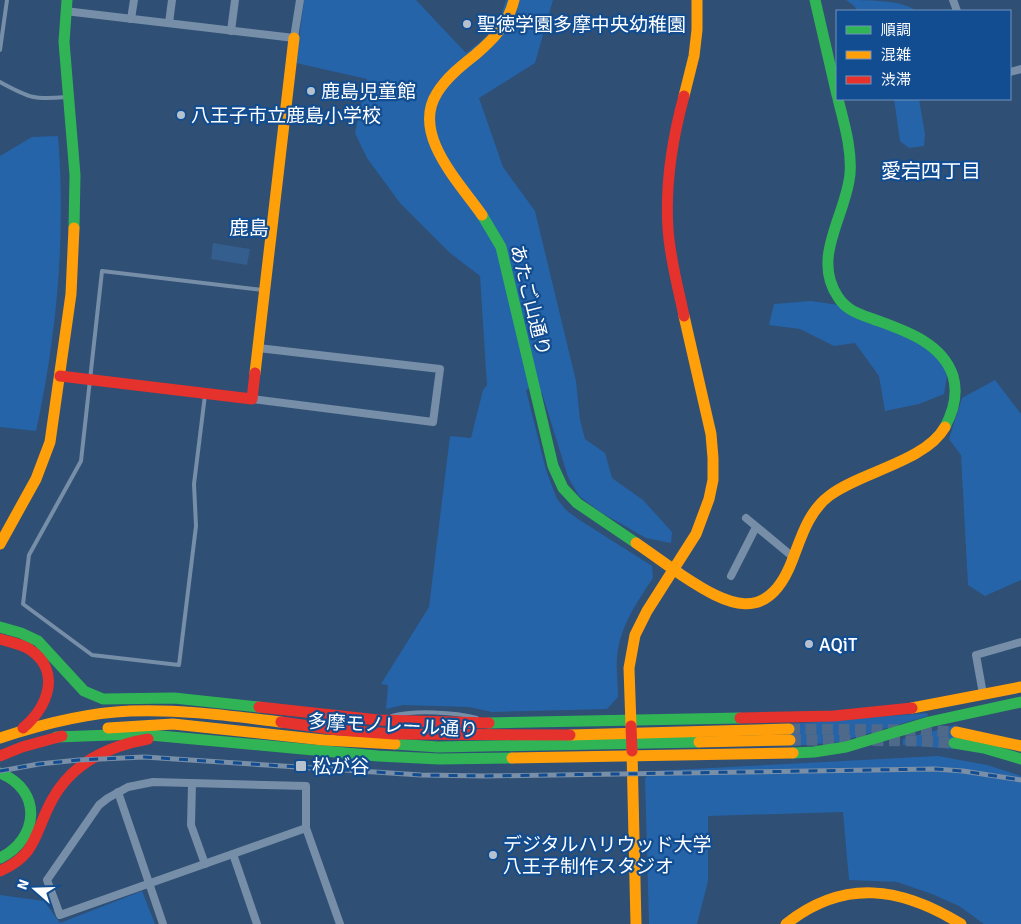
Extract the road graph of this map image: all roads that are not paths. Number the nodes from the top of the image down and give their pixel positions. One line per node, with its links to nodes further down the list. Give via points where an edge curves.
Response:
1 (7, 0): 14 (lane)
2 (134, 0): 10 (street)
3 (172, 0): 11 (street)
4 (234, 0): 12 (street)
5 (300, 0): 13 (street)
6 (514, 0): 29 (main road, あたご山通り, via 507,21 496,36 447,79 435,94 430,109 432,139 501,247 553,466 564,488 576,503)
7 (697, 0): 29 (main road, via 694,56 669,167 668,228 672,262 711,434 714,463 712,492 706,513)
8 (815, 0): 16 (main road, あたご山通り)
9 (66, 5): 10 (street); 17 (main road, via 64,42)
10 (131, 19): 11 (street)
11 (169, 23): 12 (street)
12 (231, 31): 13 (street)
13 (294, 38): 19 (main road)
14 (0, 50)
15 (0, 82): 17 (lane, via 27,97)
16 (836, 89)
17 (70, 97): 21 (main road, via 75,215 71,294)
18 (839, 100): 28 (main road, あたご山通り, via 850,150 850,174 829,248 827,269 831,288 844,305 921,338 937,350 955,385 955,401 942,433 920,450 844,486 826,498 814,510)
19 (265, 290): 20 (main road); 22 (lane, via 102,271)
20 (258, 348): 24 (main road); 24 (street, via 440,369 433,422)
21 (60, 376): 22 (main road); 27 (main road, via 44,460)
22 (90, 379): 23 (main road); 23 (lane, via 81,461 29,555 23,604 92,655 179,665 196,526 194,484)
23 (205, 393): 24 (main road)
24 (252, 399)
25 (746, 518): 26 (street)
26 (756, 527): 28 (street); 30 (street)
27 (0, 544)
28 (793, 557): 29 (main road, あたご山通り, via 776,590 753,603 718,599)
29 (674, 570): 39 (main road, via 635,634 630,660)
30 (731, 576)
31 (0, 627): 37 (main road, via 38,641 84,691 99,698 174,698)
32 (0, 639): 40 (main road, via 31,650 39,658 48,677 48,694 42,709 32,721)
33 (1021, 642): 35 (street, via 976,655)
34 (1021, 687): 35 (main road)
35 (983, 694): 39 (main road, via 870,713)
36 (1021, 702): 45 (main road, via 948,717 831,750)
37 (221, 703): 38 (main road); 39 (main road, via 378,720)
38 (172, 711): 40 (main road, 多摩モノレール通り, via 75,716); 42 (main road, 多摩モノレール通り, via 417,735 789,735 438,747 324,740 173,724 110,728)
39 (631, 722): 45 (main road, bridge)
40 (15, 732): 43 (main road, 多摩モノレール通り)
41 (172, 736): 42 (main road); 45 (main road, via 439,759); 55 (main road, via 118,745 79,766 57,791 33,846 19,862)
42 (56, 737): 46 (main road, 多摩モノレール通り)
43 (0, 738)
44 (1021, 746): 47 (main road, via 955,738)
45 (632, 754): 60 (main road)
46 (0, 756)
47 (1021, 759)
48 (0, 773): 53 (main road, via 23,788 31,814 23,840 11,853)
49 (192, 784): 50 (street, via 153,782); 51 (street, via 306,786); 54 (street, via 190,825)
50 (118, 792): 56 (street); 56 (street, via 99,805 47,880 60,915)
51 (306, 828): 52 (street); 59 (street)
52 (233, 854): 54 (street); 58 (street)
53 (0, 858)
54 (205, 864): 56 (street)
55 (0, 871)
56 (149, 884): 57 (street)
57 (163, 924)
58 (257, 924)
59 (340, 924)
60 (636, 924)
61 (786, 924): 62 (main road, via 818,902 855,893 882,892 922,902)
62 (961, 924)

